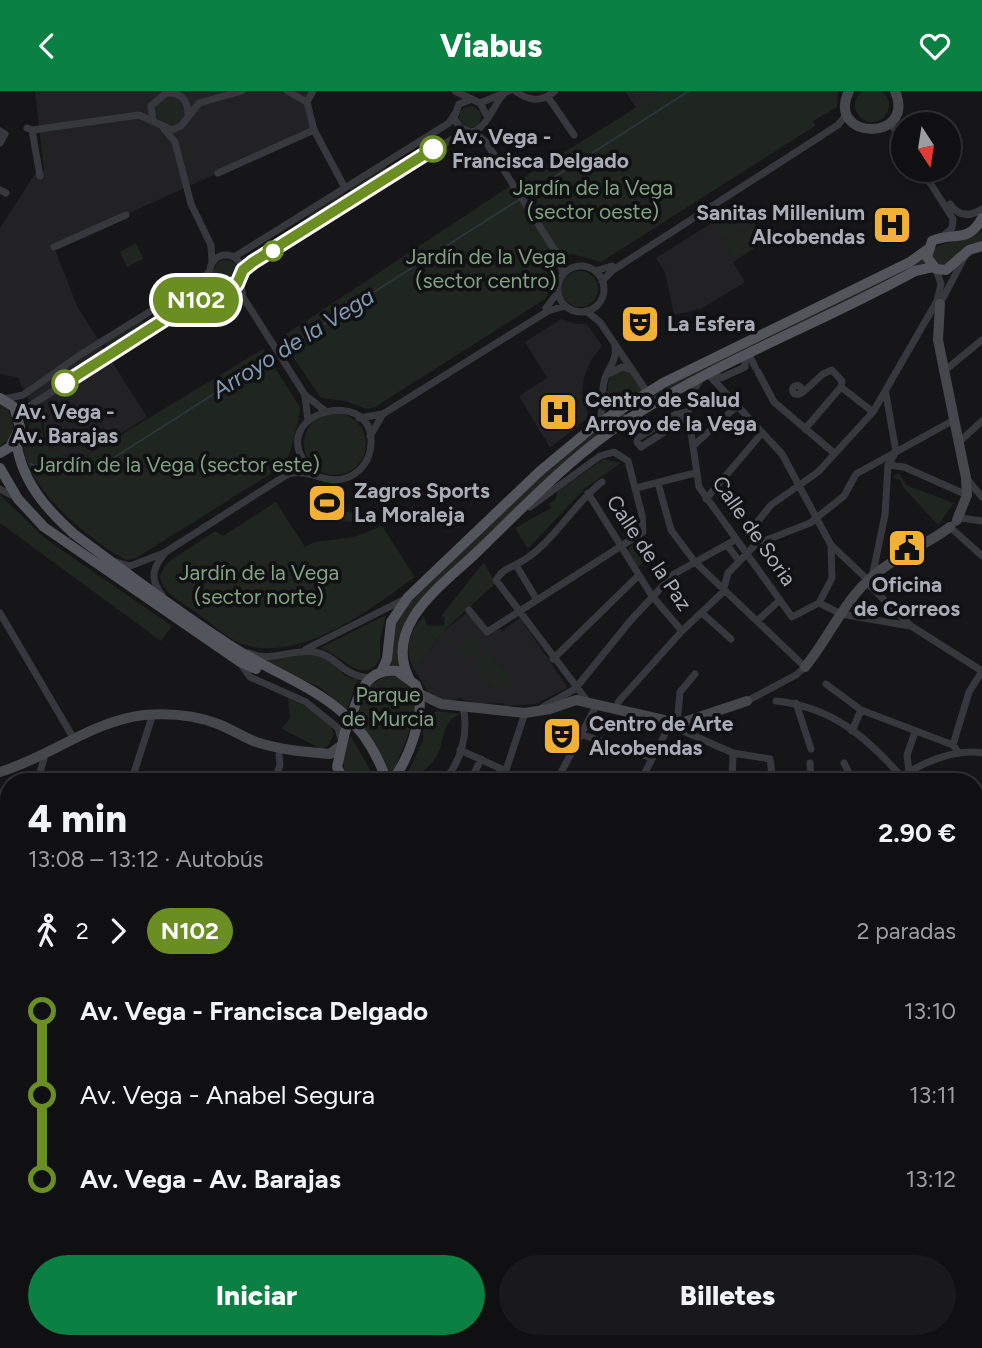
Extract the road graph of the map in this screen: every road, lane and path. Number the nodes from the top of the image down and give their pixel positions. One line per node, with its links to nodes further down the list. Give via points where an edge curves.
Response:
1 (242, 91): 13 (street)
2 (286, 91): 12 (street)
3 (313, 91): 12 (street)
4 (455, 91): 11 (street); 16 (street)
5 (849, 91): 21 (street, via 845,104)
6 (507, 92): 9 (street, via 534,100); 14 (street); 19 (street)
7 (898, 92): 17 (street)
8 (162, 93): 10 (street); 15 (street)
9 (552, 94): 31 (street)
10 (179, 95): 13 (street); 20 (street)
11 (470, 100): 14 (street); 16 (street)
12 (307, 102): 27 (street)
13 (200, 103): 20 (street)
14 (480, 103): 19 (street)
15 (151, 106): 18 (street); 22 (street)
16 (455, 111): 28 (street, via 456,124); 35 (street, via 449,123)
17 (894, 112)
18 (139, 115): 22 (street); 40 (street, via 29,129)
19 (487, 115): 24 (street)
20 (188, 116): 25 (street)
21 (850, 118): 23 (street, via 871,130); 44 (street)
22 (153, 121): 26 (street)
23 (891, 121)
24 (484, 125): 29 (street); 33 (street)
25 (181, 126): 26 (street); 32 (street)
26 (164, 129): 32 (street)
27 (314, 130): 39 (street); 43 (street)
28 (465, 131): 29 (street); 37 (street)
29 (474, 132): 33 (street)
30 (3, 133): 34 (street)
31 (574, 135)
32 (175, 142): 53 (street, via 191,204)
33 (486, 142): 59 (street)
34 (0, 143)
35 (410, 148): 36 (street); 37 (street, via 416,150)
36 (390, 159): 38 (street, via 391,169); 43 (street)
37 (417, 159): 38 (street)
38 (397, 172): 49 (street)
39 (218, 173)
40 (40, 176)
41 (930, 182): 51 (street, via 953,219 953,228)
42 (936, 182): 45 (street, via 957,212 972,215)
43 (345, 188): 47 (street)
44 (733, 193): 64 (street, via 611,267); 67 (street)
45 (982, 209)
46 (126, 215): 55 (street)
47 (300, 216): 49 (street); 50 (street)
48 (982, 218): 51 (main road, via 963,236)
49 (308, 228): 52 (street)
50 (279, 229): 52 (street, via 280,237); 58 (street)
51 (940, 238): 56 (main road)
52 (288, 241): 63 (street)
53 (211, 245): 57 (street); 61 (street)
54 (979, 246): 62 (main road, via 965,252 950,268); 72 (street, via 963,259)
55 (54, 247)
56 (928, 249): 62 (main road); 94 (main road)
57 (223, 255): 58 (street); 61 (street)
58 (234, 257): 63 (street)
59 (559, 257): 60 (street); 65 (street)
60 (579, 266): 64 (street); 65 (street)
61 (211, 267): 68 (street, via 212,280); 71 (street)
62 (934, 268): 80 (street, via 941,281 940,293); 85 (main road, via 915,271)
63 (243, 270): 66 (street)
64 (595, 271): 67 (street)
65 (563, 275): 69 (street)
66 (240, 281): 68 (street); 70 (street)
67 (602, 281): 73 (street, via 603,294)
68 (223, 287): 70 (street); 76 (street)
69 (558, 292): 74 (street); 92 (street, via 552,305)
70 (243, 297): 100 (street)
71 (167, 301): 76 (street); 77 (street)
72 (940, 304): 81 (street)
73 (597, 305): 75 (street); 78 (street)
74 (565, 306): 75 (street); 92 (street, via 548,311)
75 (586, 311): 78 (street)
76 (174, 313): 79 (street)
77 (144, 315): 79 (street); 84 (street)
78 (600, 322): 83 (street)
79 (152, 327): 86 (street)
80 (920, 333): 81 (street, via 930,328); 99 (street)
81 (938, 340): 88 (street)
82 (982, 340): 88 (street)
83 (614, 343): 89 (street); 90 (street, via 615,358)
84 (80, 355): 86 (street); 87 (street)
85 (747, 355): 91 (main road); 117 (street, via 774,402)
86 (90, 366): 93 (street)
87 (59, 368): 93 (street); 101 (street, via 23,395)
88 (943, 372): 112 (street)
89 (636, 374): 90 (street, via 622,367); 94 (street); 97 (street)
90 (607, 375): 95 (street)
91 (708, 375): 102 (street); 103 (main road); 105 (street, Calle de Soria, via 694,390)
92 (439, 379): 108 (street)
93 (67, 382): 110 (street, via 31,405)
94 (663, 383): 97 (main road)
95 (604, 384): 106 (street); 116 (street, via 604,409)
96 (841, 387): 98 (street, via 842,381 832,370); 107 (street); 117 (street)
97 (647, 393): 103 (street); 106 (main road)
98 (802, 393)
99 (886, 394): 107 (street); 123 (street)
100 (305, 395): 104 (street); 113 (street)
101 (2, 399): 110 (main road)
102 (737, 405): 118 (street); 122 (street)
103 (645, 409): 111 (main road)
104 (324, 410): 109 (street, via 343,409); 113 (street)
105 (688, 411): 114 (street, Calle de Soria); 114 (street, via 676,414 637,442 641,447 683,420)
106 (615, 412): 111 (street); 116 (main road)
107 (873, 412): 125 (street)
108 (383, 414): 109 (street); 119 (street)
109 (359, 418): 119 (street)
110 (19, 419): 120 (main road)
111 (627, 420): 146 (main road)
112 (954, 420): 121 (street); 123 (street)
113 (308, 421): 126 (street, via 299,439)
114 (689, 421): 122 (street, Calle de Soria)
115 (982, 422): 121 (street)
116 (598, 424): 163 (main road, via 540,471)
117 (805, 429): 125 (street)
118 (762, 433): 135 (street, via 782,454); 142 (street)
119 (370, 437): 129 (street, via 368,458 355,474 334,480)
120 (16, 439): 124 (main road); 154 (main road, via 34,492)
121 (959, 442): 132 (street)
122 (693, 446): 130 (street, Calle de Soria)
123 (895, 452): 127 (street); 143 (street, via 856,474 844,496)
124 (0, 453)
125 (834, 453): 135 (street)
126 (301, 456): 129 (street); 131 (street)
127 (888, 465): 139 (street, via 904,467); 160 (street, via 885,515)
128 (3, 473): 141 (main road)
129 (314, 473): 131 (street)
130 (695, 473): 134 (street); 142 (street, Calle de Soria)
131 (288, 474): 152 (street)
132 (966, 478): 139 (street); 140 (street)
133 (602, 482): 138 (street)
134 (658, 482): 136 (street); 157 (street, via 671,530)
135 (798, 485): 143 (street); 148 (street, via 758,521)
136 (636, 488): 146 (street, via 628,461 608,452); 149 (street, via 643,532)
137 (0, 489): 141 (street)
138 (588, 493): 149 (street, Calle de la Paz); 158 (street)
139 (967, 495): 144 (street)
140 (982, 497)
141 (18, 499): 180 (main road, via 62,541)
142 (706, 499): 147 (street, Calle de Soria)
143 (816, 516): 148 (street, via 810,523); 151 (street)
144 (956, 521): 145 (street); 155 (street); 160 (street)
145 (982, 521)
146 (502, 529): 186 (main road, via 432,595 407,626 401,646)
147 (735, 540): 150 (street); 153 (street, Calle de Soria)
148 (756, 544): 153 (street)
149 (622, 545): 159 (street, Calle de la Paz); 164 (street)
150 (727, 545): 156 (street); 157 (street)
151 (831, 545): 160 (street); 167 (street, via 832,578)
152 (164, 553): 154 (street, via 130,566); 166 (street, via 152,576)
153 (746, 553): 156 (street); 165 (street, Calle de Soria)
154 (103, 555): 166 (main road)
155 (982, 556)
156 (739, 561): 161 (street)
157 (695, 562): 161 (street); 162 (street)
158 (516, 565): 164 (street); 169 (street, via 496,580)
159 (639, 575): 162 (street, Calle de la Paz); 179 (street)
160 (869, 579): 172 (street); 174 (street)
161 (723, 592): 171 (street); 173 (street)
162 (652, 596): 175 (street, Calle de la Paz); 187 (street)
163 (408, 597): 178 (street); 183 (main road, via 391,622 387,659)
164 (537, 600): 169 (street)
165 (780, 600): 167 (street, Calle de Soria, via 792,617); 173 (street)
166 (166, 601): 176 (main road)
167 (819, 603): 172 (street)
168 (469, 610): 169 (street, via 487,632)
169 (518, 612): 179 (street)
170 (0, 613): 207 (street)
171 (702, 613): 175 (street); 177 (street)
172 (841, 614): 174 (street); 181 (street)
173 (757, 621): 181 (street)
174 (911, 626): 182 (street)
175 (682, 631): 197 (street)
176 (219, 639): 178 (street, via 254,655); 201 (main road, via 303,683)
177 (731, 639)
178 (292, 654): 185 (street, via 325,654 349,674)
179 (553, 659): 189 (street)
180 (240, 662): 201 (main road); 208 (street, via 250,677 306,702 338,728)
181 (805, 667): 191 (street)
182 (982, 670): 209 (street, via 969,692)
183 (380, 671): 185 (main road); 186 (main road, via 397,671)
184 (695, 674): 203 (street, via 680,692)
185 (369, 677): 201 (main road)
186 (409, 678): 190 (main road)
187 (586, 678): 189 (street); 193 (street)
188 (825, 684): 198 (street)
189 (575, 689): 193 (street); 199 (street)
190 (420, 694): 195 (street); 200 (main road)
191 (747, 701): 203 (street)
192 (776, 701): 194 (street)
193 (589, 702): 197 (street); 199 (street, via 576,699); 206 (street)
194 (796, 703): 204 (street, via 816,708); 210 (street)
195 (441, 704): 196 (street); 200 (street)
196 (463, 707): 199 (street); 211 (street)
197 (615, 710): 203 (street)
198 (861, 711): 204 (street); 205 (street)
199 (531, 712): 221 (street)
200 (421, 713): 231 (main road)
201 (346, 715): 208 (main road, bridge); 230 (main road)
202 (151, 720): 215 (street, via 171,719 214,728); 217 (street, via 102,731); 226 (street)
203 (675, 726): 212 (street); 216 (street)
204 (852, 731): 240 (street, via 875,747)
205 (915, 732): 209 (street); 222 (street, via 907,755)
206 (583, 735): 216 (street); 234 (street)
207 (74, 739): 208 (street, via 109,723 172,714 217,723 282,749 330,754); 223 (street)
208 (342, 740): 229 (main road)
209 (953, 745): 213 (street)
210 (811, 749)
211 (460, 750): 218 (street); 232 (street, via 458,763)
212 (733, 753): 236 (street); 237 (street, via 770,759)
213 (959, 753): 214 (street); 222 (street)
214 (982, 753)
215 (279, 755): 227 (street); 228 (street, via 325,759)
216 (652, 758): 235 (street)
217 (44, 759): 224 (street); 225 (street)
218 (481, 759): 221 (street); 233 (street)
219 (844, 763): 239 (street)
220 (810, 764): 238 (street)
221 (506, 771)
222 (909, 771)
223 (2, 773)
224 (3, 773)
225 (40, 773)
226 (134, 773)
227 (277, 773)
228 (337, 773)
229 (341, 773)
230 (385, 773)
231 (395, 773)
232 (450, 773)
233 (474, 773)
234 (562, 773)
235 (644, 773)
236 (733, 773)
237 (772, 773)
238 (810, 773)
239 (849, 773)
240 (895, 773)

